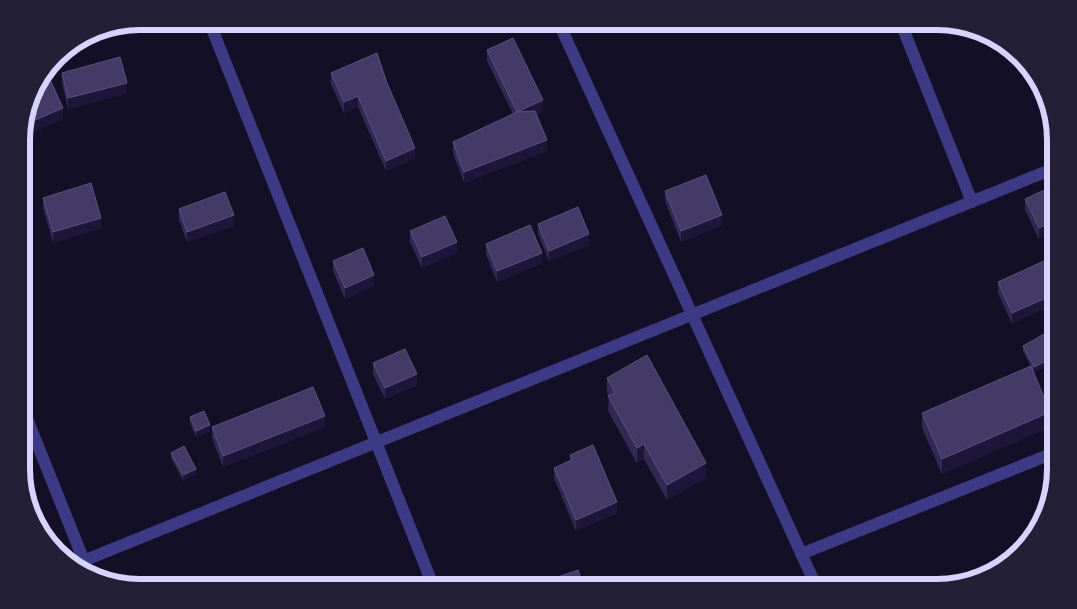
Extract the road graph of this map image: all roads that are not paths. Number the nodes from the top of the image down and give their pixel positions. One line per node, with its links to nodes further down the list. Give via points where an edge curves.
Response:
1 (213, 30): 8 (street)
2 (562, 30): 6 (street)
3 (904, 30): 5 (street)
4 (1047, 172): 5 (street)
5 (972, 202): 6 (street)
6 (692, 315): 8 (street); 10 (street)
7 (30, 428): 11 (street)
8 (376, 443): 12 (street); 13 (street)
9 (1047, 456): 10 (street)
10 (801, 554): 14 (street)
11 (78, 559)
12 (82, 562)
13 (430, 579)
14 (813, 579)

